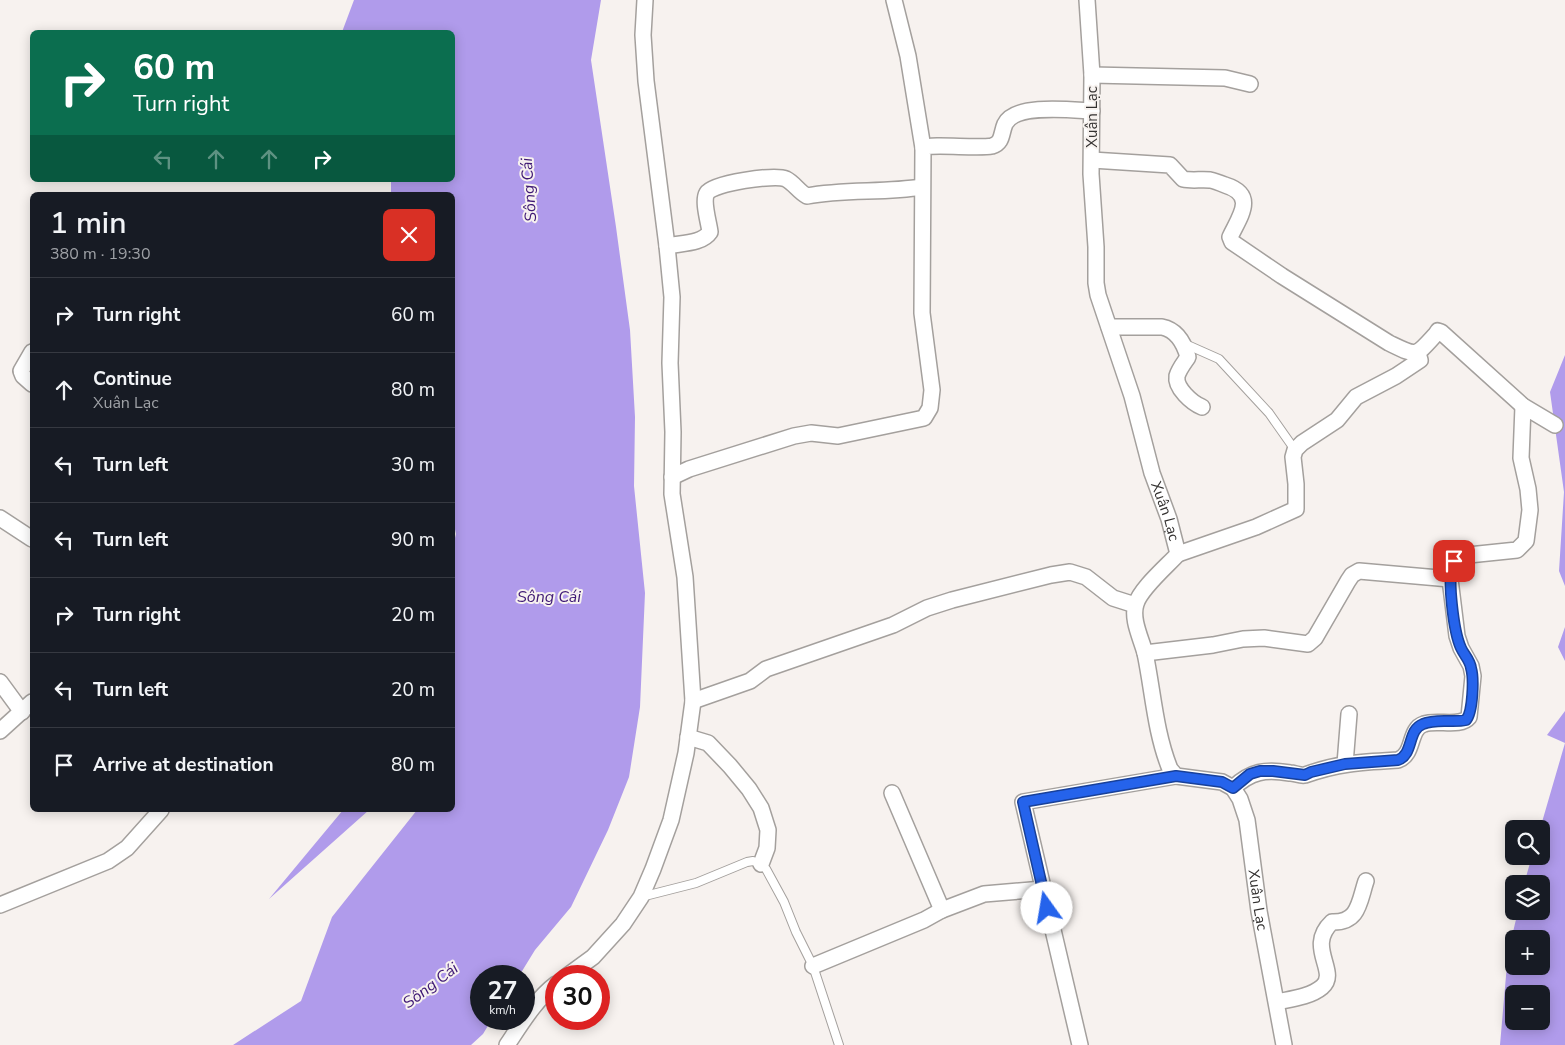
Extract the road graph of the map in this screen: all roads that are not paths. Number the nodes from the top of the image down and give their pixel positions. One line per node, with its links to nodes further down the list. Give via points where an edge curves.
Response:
1 (646, 0): 10 (street, via 643,35 646,80)
2 (894, 0): 7 (street, via 908,56)
3 (1088, 0): 4 (street, Xuân Lạc)
4 (1092, 75): 5 (street, via 1225,78); 6 (street, Xuân Lạc)
5 (1250, 84)
6 (1092, 112): 7 (street, via 1043,109 1022,113 1014,115 1005,124 1001,140 994,145); 8 (street, Xuân Lạc)
7 (923, 148): 9 (street)
8 (1092, 160): 11 (street, Xuân Lạc, via 1096,283); 13 (street, via 1170,165 1183,179 1210,180 1240,191 1244,197 1242,213 1230,238 1232,242 1390,343)
9 (922, 187): 10 (street, via 807,196 783,178 722,185 708,191 705,198 710,232 707,236); 20 (street, via 922,313 932,390 930,408 924,418 838,436 811,433 794,436)
10 (667, 246): 20 (street, via 672,297)
11 (1109, 327): 12 (street, via 1162,327 1170,329); 23 (street, Xuân Lạc, via 1132,396 1152,473 1170,519)
12 (1182, 342): 17 (street, via 1188,357 1178,373 1178,383 1189,399); 19 (lane, via 1218,359 1269,413)
13 (1418, 353): 16 (street, via 1438,331 1441,332); 19 (street, via 1420,360 1356,397 1337,420)
14 (30, 355): 15 (street, via 21,371)
15 (30, 382)
16 (1523, 406): 18 (street); 24 (street, via 1521,458 1530,510 1526,541 1517,550 1459,556 1452,564)
17 (1202, 407)
18 (1555, 425)
19 (1295, 450): 23 (street, via 1296,509 1256,527)
20 (672, 477): 28 (street, via 685,577)
21 (0, 518): 22 (street)
22 (30, 538)
23 (1178, 554): 25 (street, Xuân Lạc, via 1141,594)
24 (1450, 579): 26 (street, via 1359,571 1348,580 1315,638 1308,644 1243,638); 33 (street, via 1457,636 1473,676 1469,716 1458,722 1423,724 1417,729 1404,758)
25 (1135, 605): 26 (street); 28 (street, via 1113,598 1086,576 1070,572 1051,575 935,606 893,625 766,669 750,681)
26 (1145, 653): 34 (street, via 1152,703 1166,761)
27 (0, 682): 29 (street)
28 (693, 701): 32 (street)
29 (27, 707): 31 (street)
30 (1349, 714): 33 (street)
31 (0, 730)
32 (688, 737): 38 (street, via 708,743 749,788 761,808 768,830 767,848); 41 (street, via 671,820)
33 (1345, 764): 35 (street, via 1305,775 1260,771 1250,774)
34 (1176, 776): 35 (street, via 1222,782); 40 (street, via 1023,802)
35 (1233, 788): 47 (street, Xuân Lạc, via 1247,820 1259,911)
36 (892, 793): 43 (street)
37 (159, 812): 42 (street, via 127,848 108,861)
38 (761, 864): 41 (lane, via 746,862 696,883); 45 (lane, via 784,902)
39 (1366, 881): 47 (street, via 1352,918 1332,922 1322,935 1321,951 1328,974 1326,983 1307,994)
40 (1043, 889): 43 (street, via 984,894); 48 (street)
41 (641, 897): 44 (street, via 623,924)
42 (0, 905)
43 (942, 910): 45 (street)
44 (581, 965)
45 (813, 966): 50 (lane)
46 (545, 994): 49 (street)
47 (1277, 1002): 51 (street, Xuân Lạc)
48 (1076, 1044)
49 (507, 1045)
50 (839, 1045)
51 (1284, 1045)

